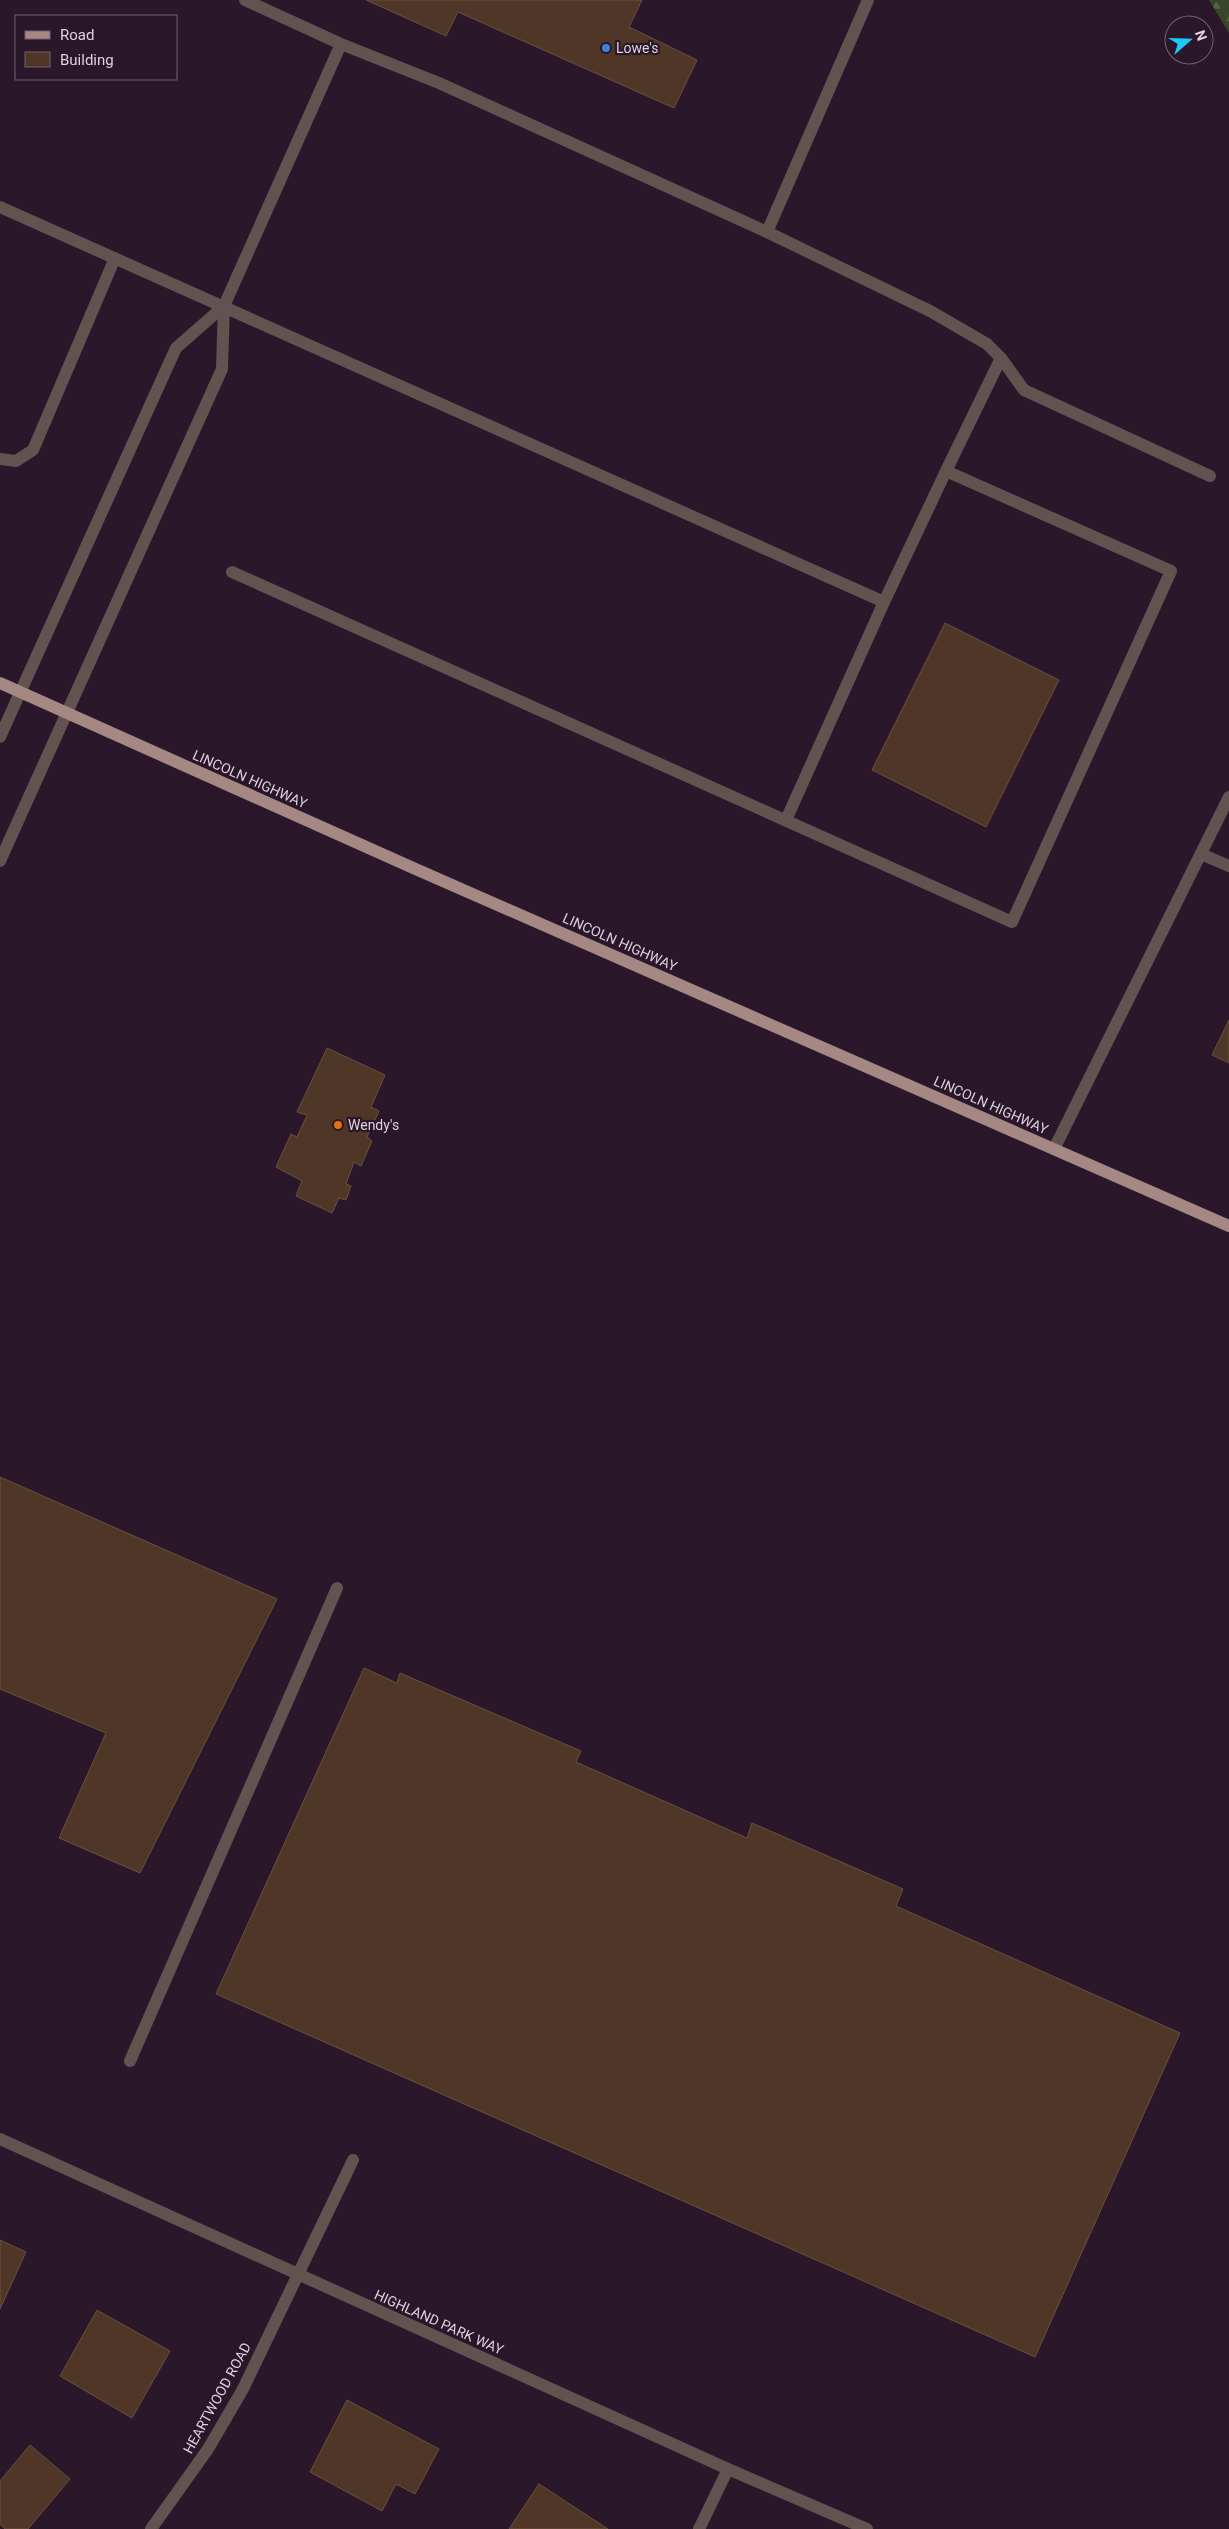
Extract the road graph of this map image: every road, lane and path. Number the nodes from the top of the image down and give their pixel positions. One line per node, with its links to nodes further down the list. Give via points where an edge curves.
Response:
1 (245, 0): 3 (street)
2 (868, 0): 5 (street)
3 (341, 44): 5 (street, via 440,83); 7 (street)
4 (0, 207): 6 (street)
5 (768, 232): 8 (street, via 930,311 987,344)
6 (115, 258): 7 (street); 9 (street, via 33,450 16,461)
7 (224, 306): 13 (street); 15 (street, via 176,348); 16 (street, via 222,369)
8 (1001, 358): 10 (street); 11 (street, via 1024,390)
9 (0, 459)
10 (946, 471): 13 (street); 19 (street, via 1171,571 1012,922)
11 (1210, 476)
12 (232, 572): 19 (street)
13 (884, 602): 19 (street)
14 (0, 683): 15 (main road, LINCOLN HIGHWAY)
15 (20, 692): 16 (main road, LINCOLN HIGHWAY); 17 (street)
16 (67, 713): 21 (street); 23 (main road, LINCOLN HIGHWAY)
17 (0, 737)
18 (1229, 796): 20 (street)
19 (786, 820)
20 (1201, 854): 22 (street); 23 (street)
21 (0, 861)
22 (1229, 866)
23 (1054, 1149): 24 (main road, LINCOLN HIGHWAY)
24 (1229, 1226)
25 (338, 1588): 26 (street)
26 (130, 2061)
27 (0, 2139): 29 (street, HIGHLAND PARK WAY)
28 (353, 2160): 29 (street, HEARTWOOD ROAD)
29 (297, 2274): 30 (street, HIGHLAND PARK WAY); 31 (street, HEARTWOOD ROAD, via 243,2389 213,2441)
30 (728, 2469): 32 (street); 33 (street, HIGHLAND PARK WAY)
31 (151, 2529)
32 (699, 2529)
33 (867, 2529)

